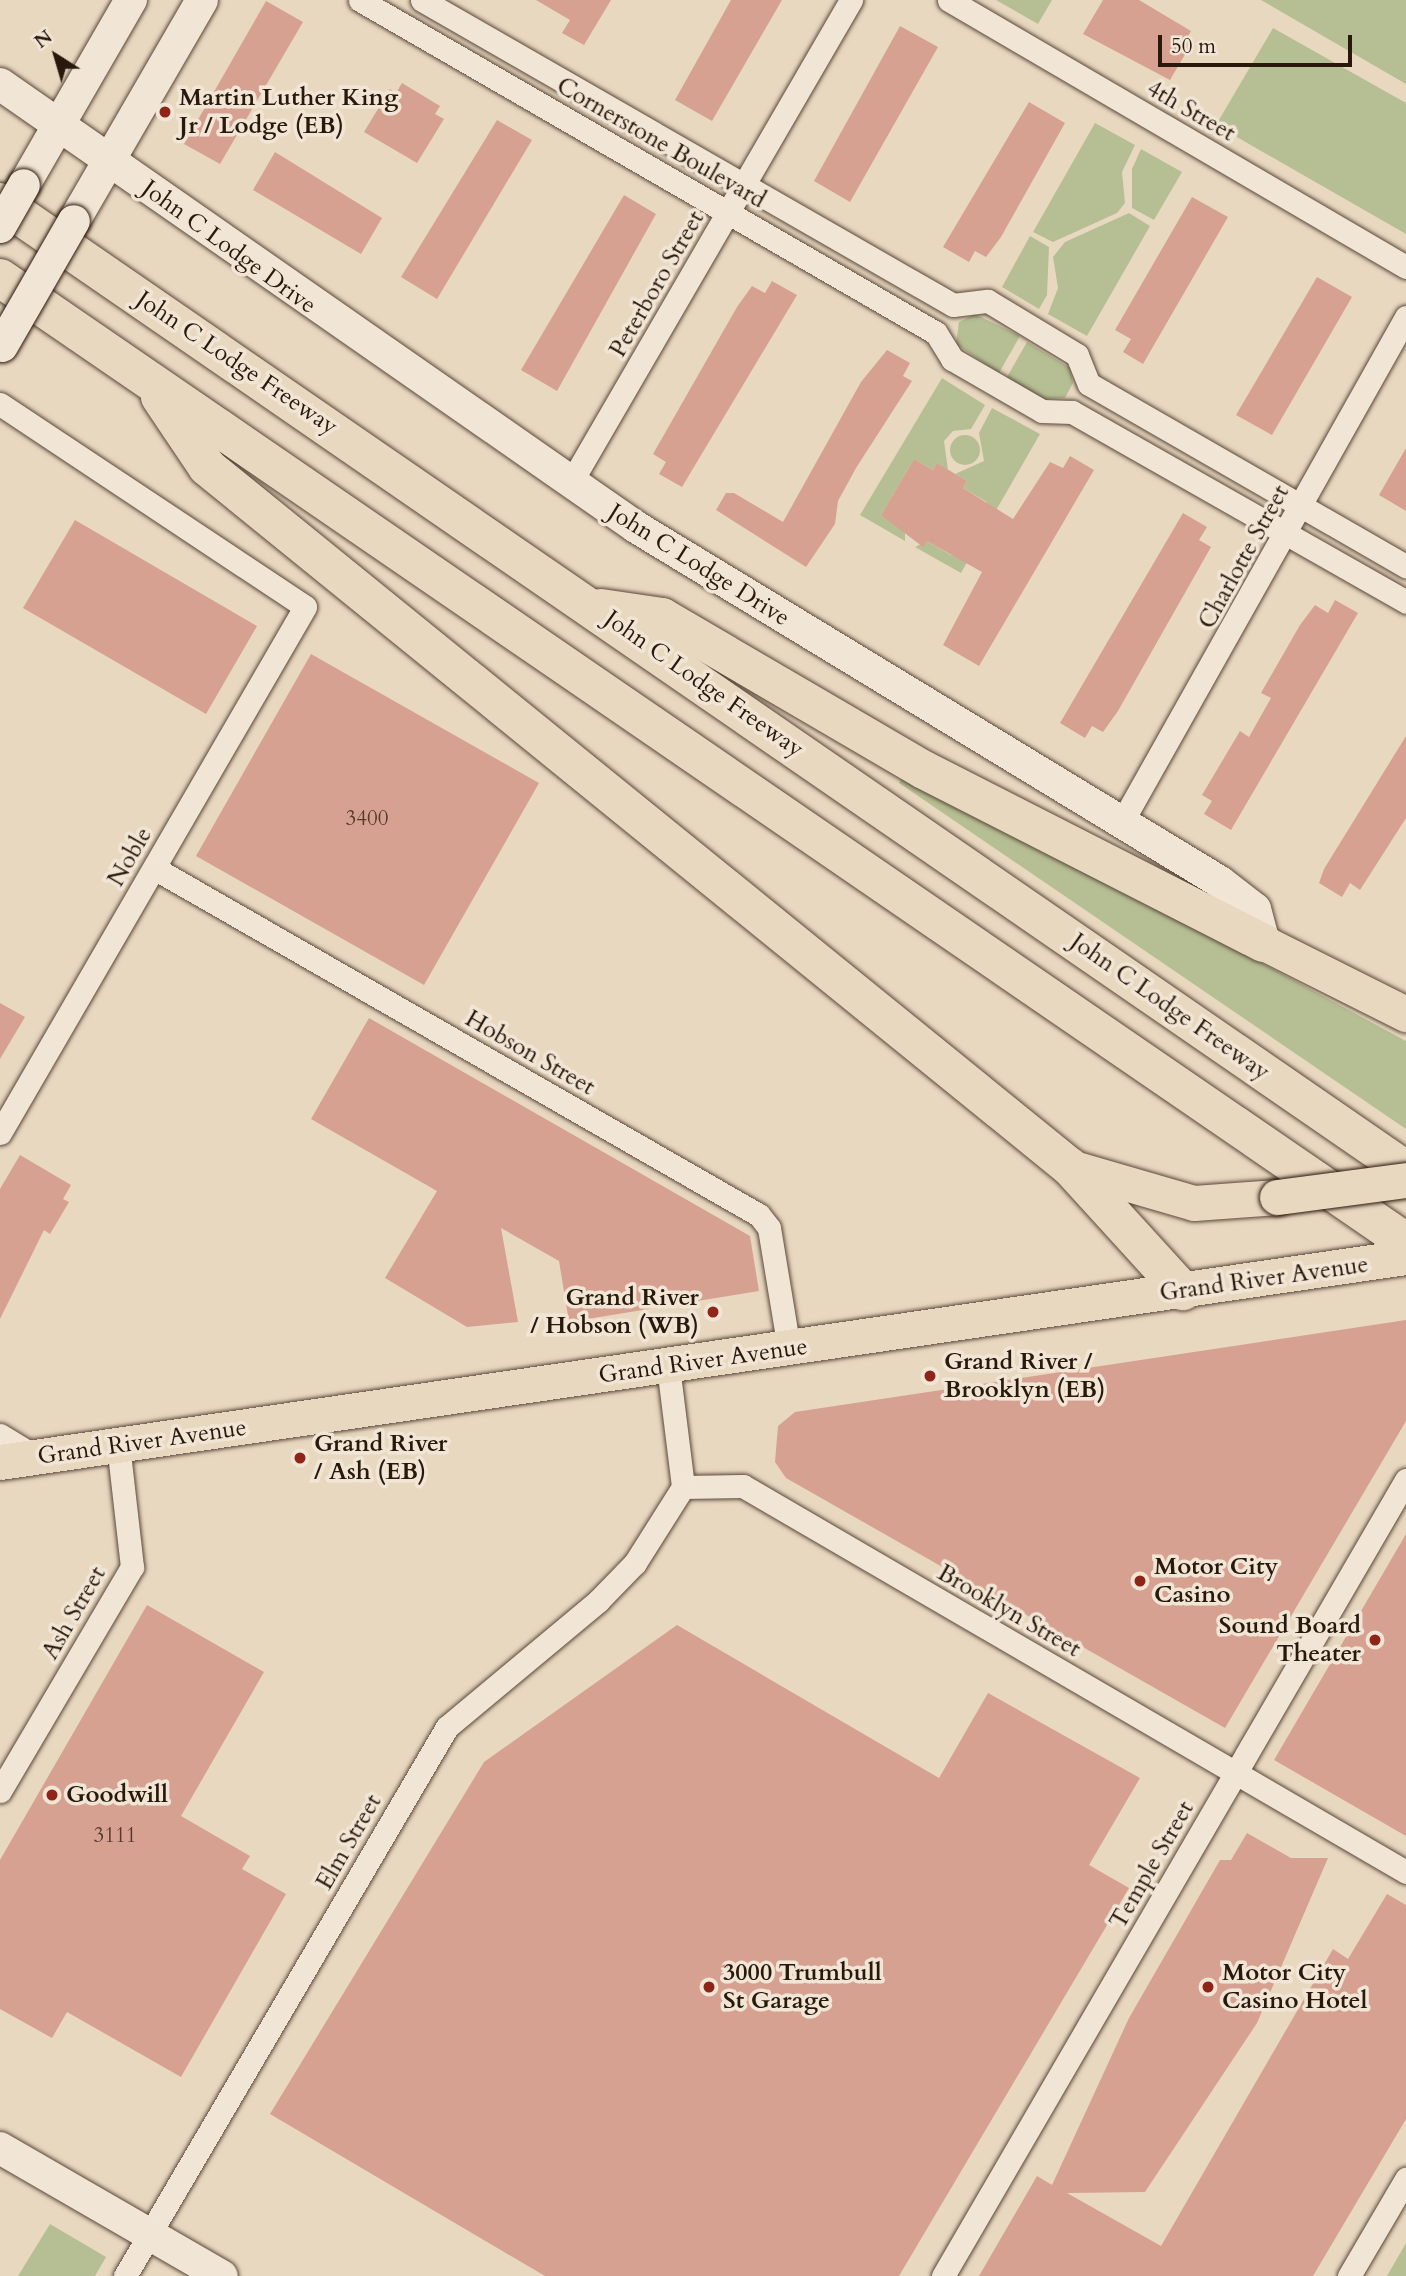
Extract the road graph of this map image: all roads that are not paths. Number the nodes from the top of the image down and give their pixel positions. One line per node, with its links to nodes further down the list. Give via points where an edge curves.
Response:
1 (131, 0): 8 (main road)
2 (202, 0): 9 (main road)
3 (360, 0): 12 (street, Cornerstone Boulevard)
4 (422, 0): 10 (street, Cornerstone Boulevard)
5 (850, 0): 10 (street, Peterboro Street)
6 (949, 0): 14 (street, 4th Street)
7 (0, 84): 8 (main road, John C Lodge Drive)
8 (58, 124): 9 (main road, John C Lodge Drive); 11 (main road)
9 (110, 161): 19 (main road, bridge); 24 (main road, John C Lodge Drive)
10 (743, 185): 12 (street, Peterboro Street); 16 (street, Cornerstone Boulevard)
11 (12, 194): 13 (main road, bridge); 29 (highway, John C Lodge Freeway)
12 (728, 212): 18 (street, Cornerstone Boulevard); 24 (street, Peterboro Street)
13 (0, 228)
14 (1406, 267)
15 (0, 278): 20 (highway)
16 (953, 305): 18 (street); 21 (street, via 988,301 1077,355)
17 (1406, 317): 25 (street, Charlotte Street)
18 (936, 333): 23 (street, Cornerstone Boulevard, via 951,359 1042,411)
19 (1, 349)
20 (149, 380): 35 (highway, via 207,467); 38 (highway)
21 (1089, 384): 23 (street); 25 (street)
22 (0, 404): 31 (street, Noble, via 305,607)
23 (1072, 412): 26 (street, Cornerstone Boulevard)
24 (570, 484): 30 (main road, John C Lodge Drive)
25 (1303, 507): 26 (street, Charlotte Street); 27 (street)
26 (1288, 534): 28 (street, Cornerstone Boulevard); 30 (street, Charlotte Street)
27 (1406, 566)
28 (1406, 602)
29 (593, 607): 32 (highway, via 662,617 924,770); 36 (highway, John C Lodge Freeway)
30 (1123, 820): 32 (main road, John C Lodge Drive, via 1255,909)
31 (154, 868): 34 (street, Noble); 41 (street, Hobson Street, via 759,1215 769,1228)
32 (1264, 943): 33 (main road)
33 (1406, 1014)
34 (0, 1133)
35 (1070, 1167): 37 (main road, bridge, via 1194,1203); 40 (highway)
36 (1406, 1170)
37 (1406, 1180)
38 (1406, 1242)
39 (1395, 1264): 40 (main road, Grand River Avenue)
40 (1183, 1291): 41 (main road, Grand River Avenue)
41 (789, 1349): 42 (main road, Grand River Avenue)
42 (668, 1366): 44 (main road, Grand River Avenue); 48 (street)
43 (0, 1435): 45 (street)
44 (118, 1446): 45 (main road, Grand River Avenue); 50 (street, Ash Street, via 132,1567)
45 (36, 1457): 46 (main road, Grand River Avenue)
46 (0, 1462)
47 (1406, 1480): 49 (street, Temple Street)
48 (683, 1487): 49 (street, Brooklyn Street, via 743,1486); 54 (street, Elm Street, via 635,1563 598,1601 447,1727)
49 (1235, 1773): 51 (street, Brooklyn Street); 57 (street, Temple Street)
50 (0, 1791)
51 (1406, 1872)
52 (0, 2148): 54 (main road)
53 (1406, 2179): 58 (street)
54 (149, 2234): 55 (street, Elm Street); 56 (main road)
55 (125, 2276)
56 (222, 2276)
57 (943, 2276)
58 (1349, 2276)

